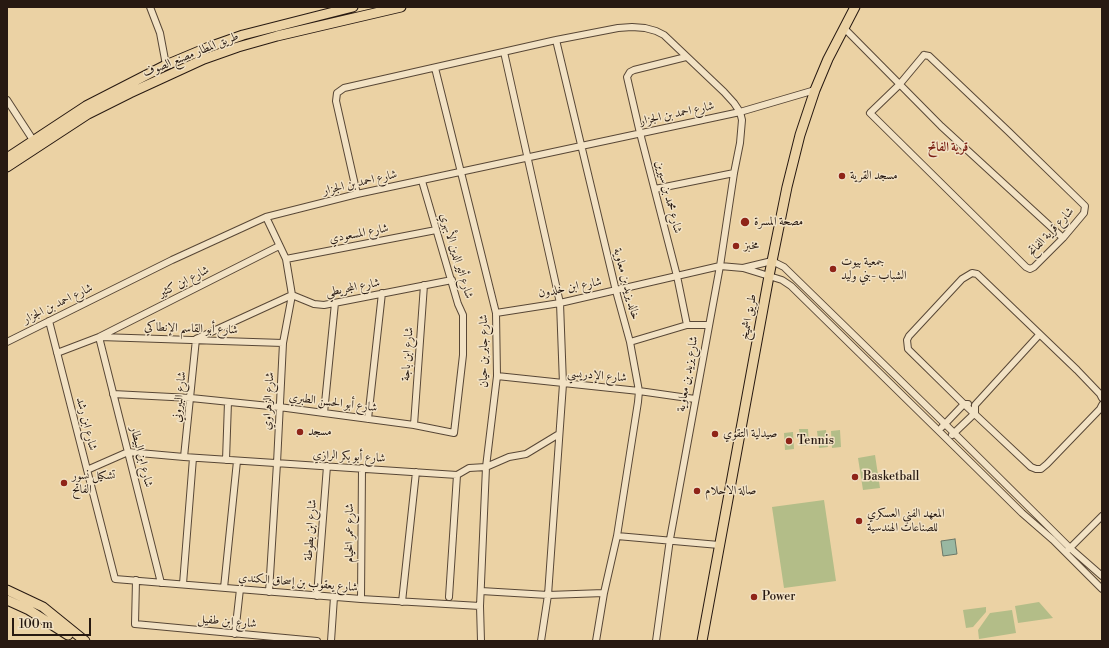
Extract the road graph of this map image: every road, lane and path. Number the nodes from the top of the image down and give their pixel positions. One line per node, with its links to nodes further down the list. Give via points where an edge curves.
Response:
1 (150, 7): 9 (street, via 160,33)
2 (352, 7): 9 (highway, طريق المطار مصنع الصوف, via 243,35)
3 (401, 7): 20 (highway, طريق المطار مصنع الصوف, via 277,36 204,60 88,114)
4 (855, 7): 5 (highway, طريق اشميخ)
5 (844, 28): 11 (street); 12 (highway, طريق اشميخ)
6 (556, 40): 7 (street); 8 (street, via 618,28 645,28 664,35); 17 (street, خالد يزيد بن معاوية)
7 (504, 52): 10 (street); 18 (street)
8 (686, 57): 14 (street, via 724,92); 15 (street, شارع محمد بن سيرين, via 634,70 628,74)
9 (166, 65): 16 (highway, طريق المطار مصنع الصوف, via 86,106)
10 (435, 68): 21 (street, شارع جابر بن حيان); 25 (street, via 344,88 337,93 336,101)
11 (899, 85): 28 (street); 28 (street, شارع قرية الفاتح, via 924,55 929,56 1085,206 1084,213); 28 (street, شارع قرية الفاتح, via 870,113 1026,267 1034,267)
12 (815, 90): 14 (street, شارع احمد بن الجزار); 31 (highway, طريق اشميخ, via 800,135)
13 (7, 100): 16 (street)
14 (740, 112): 15 (street, شارع احمد بن الجزار); 22 (street, شارع يزيد بن معاوية, via 742,132)
15 (640, 133): 17 (street, شارع احمد بن الجزار); 24 (street, شارع محمد بن سيرين)
16 (33, 140): 19 (highway, طريق المطار مصنع الصوف)
17 (581, 146): 18 (street, شارع احمد بن الجزار); 38 (street, خالد يزيد بن معاوية)
18 (526, 157): 21 (street, شارع احمد بن الجزار); 41 (street)
19 (7, 158)
20 (7, 167)
21 (460, 172): 23 (street, شارع احمد بن الجزار); 43 (street, شارع جابر بن حيان)
22 (734, 173): 24 (street); 32 (street, شارع يزيد بن معاوية)
23 (422, 181): 25 (street, شارع احمد بن الجزار); 27 (street, شارع أثير الدين الأبهري)
24 (655, 189): 34 (street, شارع محمد بن سيرين)
25 (357, 194): 26 (street, شارع احمد بن الجزار)
26 (266, 217): 29 (street, شارع الزهراوي); 44 (street, شارع احمد بن الجزار)
27 (436, 230): 30 (street, شارع المسعودي); 36 (street, شارع أثير الدين الأبهري)
28 (1063, 238)
29 (279, 246): 30 (street, شارع الزهراوي); 48 (street, شارع ابن كثير)
30 (286, 260): 40 (street, شارع الزهراوي)
31 (772, 261): 33 (street); 35 (highway, طريق اشميخ); 69 (street, via 784,267)
32 (720, 266): 33 (street, شارع ابن خلدون); 34 (street, شارع ابن خلدون); 46 (street, شارع يزيد بن معاوية)
33 (743, 268): 35 (street)
34 (678, 276): 38 (street, شارع ابن خلدون); 45 (street, شارع محمد بن سيرين)
35 (769, 276): 71 (street, via 792,286); 91 (highway, طريق اشميخ)
36 (452, 280): 37 (street, شارع المجريطي); 72 (street, شارع أثير الدين الأبهري, via 463,315 463,355)
37 (424, 285): 39 (street, شارع المجريطي); 70 (street, شارع ابن باجة)
38 (616, 291): 41 (street, شارع ابن خلدون); 51 (street, خالد يزيد بن معاوية)
39 (382, 293): 42 (street, شارع المجريطي); 68 (street)
40 (292, 295): 42 (street, شارع المجريطي, via 314,304); 49 (street); 52 (street, شارع الزهراوي)
41 (560, 302): 43 (street, شارع ابن خلدون); 55 (street)
42 (335, 303): 66 (street)
43 (496, 313): 54 (street, شارع جابر بن حيان)
44 (49, 321): 50 (street, شارع احمد بن الجزار); 53 (street, شارع ابن رشد)
45 (687, 325): 46 (street); 51 (street)
46 (709, 325): 60 (street, شارع يزيد بن معاوية)
47 (1039, 335): 59 (street, via 1077,370); 62 (street, via 976,274 962,279 909,336 907,344 911,352); 63 (street)
48 (99, 337): 49 (street, شارع أبو القاسم الإنطاكي); 53 (street, شارع ابن كثير); 57 (street, شارع ابن البيطار)
49 (196, 339): 52 (street, شارع أبو القاسم الإنطاكي); 58 (street, شارع البيروني)
50 (7, 342)
51 (630, 342): 56 (street, خالد يزيد بن معاوية)
52 (283, 343): 65 (street, شارع الزهراوي)
53 (57, 353): 85 (street, شارع ابن رشد)
54 (498, 376): 55 (street, شارع الإدريسي); 83 (street, شارع جابر بن حيان)
55 (563, 384): 56 (street, شارع الإدريسي); 74 (street)
56 (639, 391): 60 (street, شارع الإدريسي); 89 (street, خالد يزيد بن معاوية)
57 (113, 394): 58 (street, شارع أبو الحسن الطبري); 76 (street, شارع ابن البيطار)
58 (191, 398): 61 (street, شارع أبو الحسن الطبري); 77 (street, شارع البيروني)
59 (1102, 398)
60 (695, 399): 90 (street, شارع يزيد بن معاوية)
61 (228, 402): 65 (street, شارع أبو الحسن الطبري); 79 (street)
62 (964, 404): 63 (street); 67 (street); 69 (street)
63 (975, 405): 67 (street)
64 (1102, 405): 67 (street, via 1041,469 1031,467)
65 (279, 408): 66 (street, شارع أبو الحسن الطبري); 81 (street, شارع الزهراوي)
66 (324, 413): 68 (street, شارع أبو الحسن الطبري)
67 (975, 413): 73 (street)
68 (368, 419): 70 (street, شارع أبو الحسن الطبري)
69 (945, 424): 71 (street); 73 (street)
70 (414, 425): 72 (street, شارع أبو الحسن الطبري)
71 (938, 431): 75 (street)
72 (454, 433)
73 (954, 433): 75 (street); 92 (street)
74 (559, 434): 83 (street, شارع أبو بكر الرازي, via 526,454 509,457); 106 (street)
75 (948, 440): 93 (street)
76 (128, 452): 77 (street, شارع أبو بكر الرازي); 85 (street); 97 (street, شارع ابن البيطار)
77 (184, 457): 78 (street, شارع أبو بكر الرازي)
78 (193, 458): 79 (street, شارع أبو بكر الرازي); 98 (street)
79 (226, 460): 80 (street, شارع أبو بكر الرازي)
80 (237, 461): 81 (street, شارع أبو بكر الرازي); 99 (street)
81 (277, 463): 82 (street, شارع أبو بكر الرازي); 104 (street, شارع الزهراوي)
82 (327, 466): 84 (street, شارع أبو بكر الرازي); 107 (street, شارع ابن بطوطة)
83 (486, 467): 87 (street, شارع أبو بكر الرازي, via 469,468); 103 (street, شارع جابر بن حيان)
84 (362, 468): 86 (street, شارع أبو بكر الرازي); 110 (street, شارع عمر الخيام)
85 (87, 470): 95 (street, شارع ابن رشد)
86 (416, 472): 87 (street, شارع أبو بكر الرازي); 112 (street)
87 (457, 475): 109 (street)
88 (1102, 516): 92 (street)
89 (617, 536): 90 (street); 105 (street, خالد يزيد بن معاوية)
90 (670, 539): 91 (street); 122 (street, شارع يزيد بن معاوية)
91 (719, 544): 123 (highway, طريق اشميخ)
92 (1070, 548): 93 (street); 94 (street)
93 (1064, 553): 102 (street)
94 (1102, 576)
95 (115, 579): 96 (street, شارع يعقوب بن إسحاق الكندي)
96 (136, 580): 97 (street, شارع يعقوب بن إسحاق الكندي); 114 (street, شارع ابن طفيل, via 135,624)
97 (161, 582): 98 (street, شارع يعقوب بن إسحاق الكندي)
98 (183, 584): 99 (street, شارع يعقوب بن إسحاق الكندي)
99 (224, 588): 100 (street, شارع يعقوب بن إسحاق الكندي)
100 (240, 589): 104 (street, شارع يعقوب بن إسحاق الكندي); 114 (street)
101 (7, 590): 116 (highway, via 43,607)
102 (1102, 590)
103 (481, 591): 106 (street); 113 (street, شارع جابر بن حيان)
104 (269, 592): 107 (street, شارع يعقوب بن إسحاق الكندي)
105 (604, 593): 106 (street); 121 (street, خالد يزيد بن معاوية)
106 (548, 595): 120 (street)
107 (317, 596): 108 (street, شارع يعقوب بن إسحاق الكندي)
108 (334, 597): 110 (street, شارع يعقوب بن إسحاق الكندي); 118 (street)
109 (449, 597)
110 (360, 599): 112 (street, شارع يعقوب بن إسحاق الكندي)
111 (7, 600): 115 (highway, via 51,623)
112 (402, 602): 113 (street, شارع يعقوب بن إسحاق الكندي)
113 (480, 606): 119 (street, شارع جابر بن حيان)
114 (235, 634): 117 (street, شارع ابن طفيل)
115 (75, 641)
116 (85, 641)
117 (317, 641)
118 (331, 641)
119 (481, 641)
120 (542, 641)
121 (596, 641)
122 (656, 641)
123 (702, 641)

